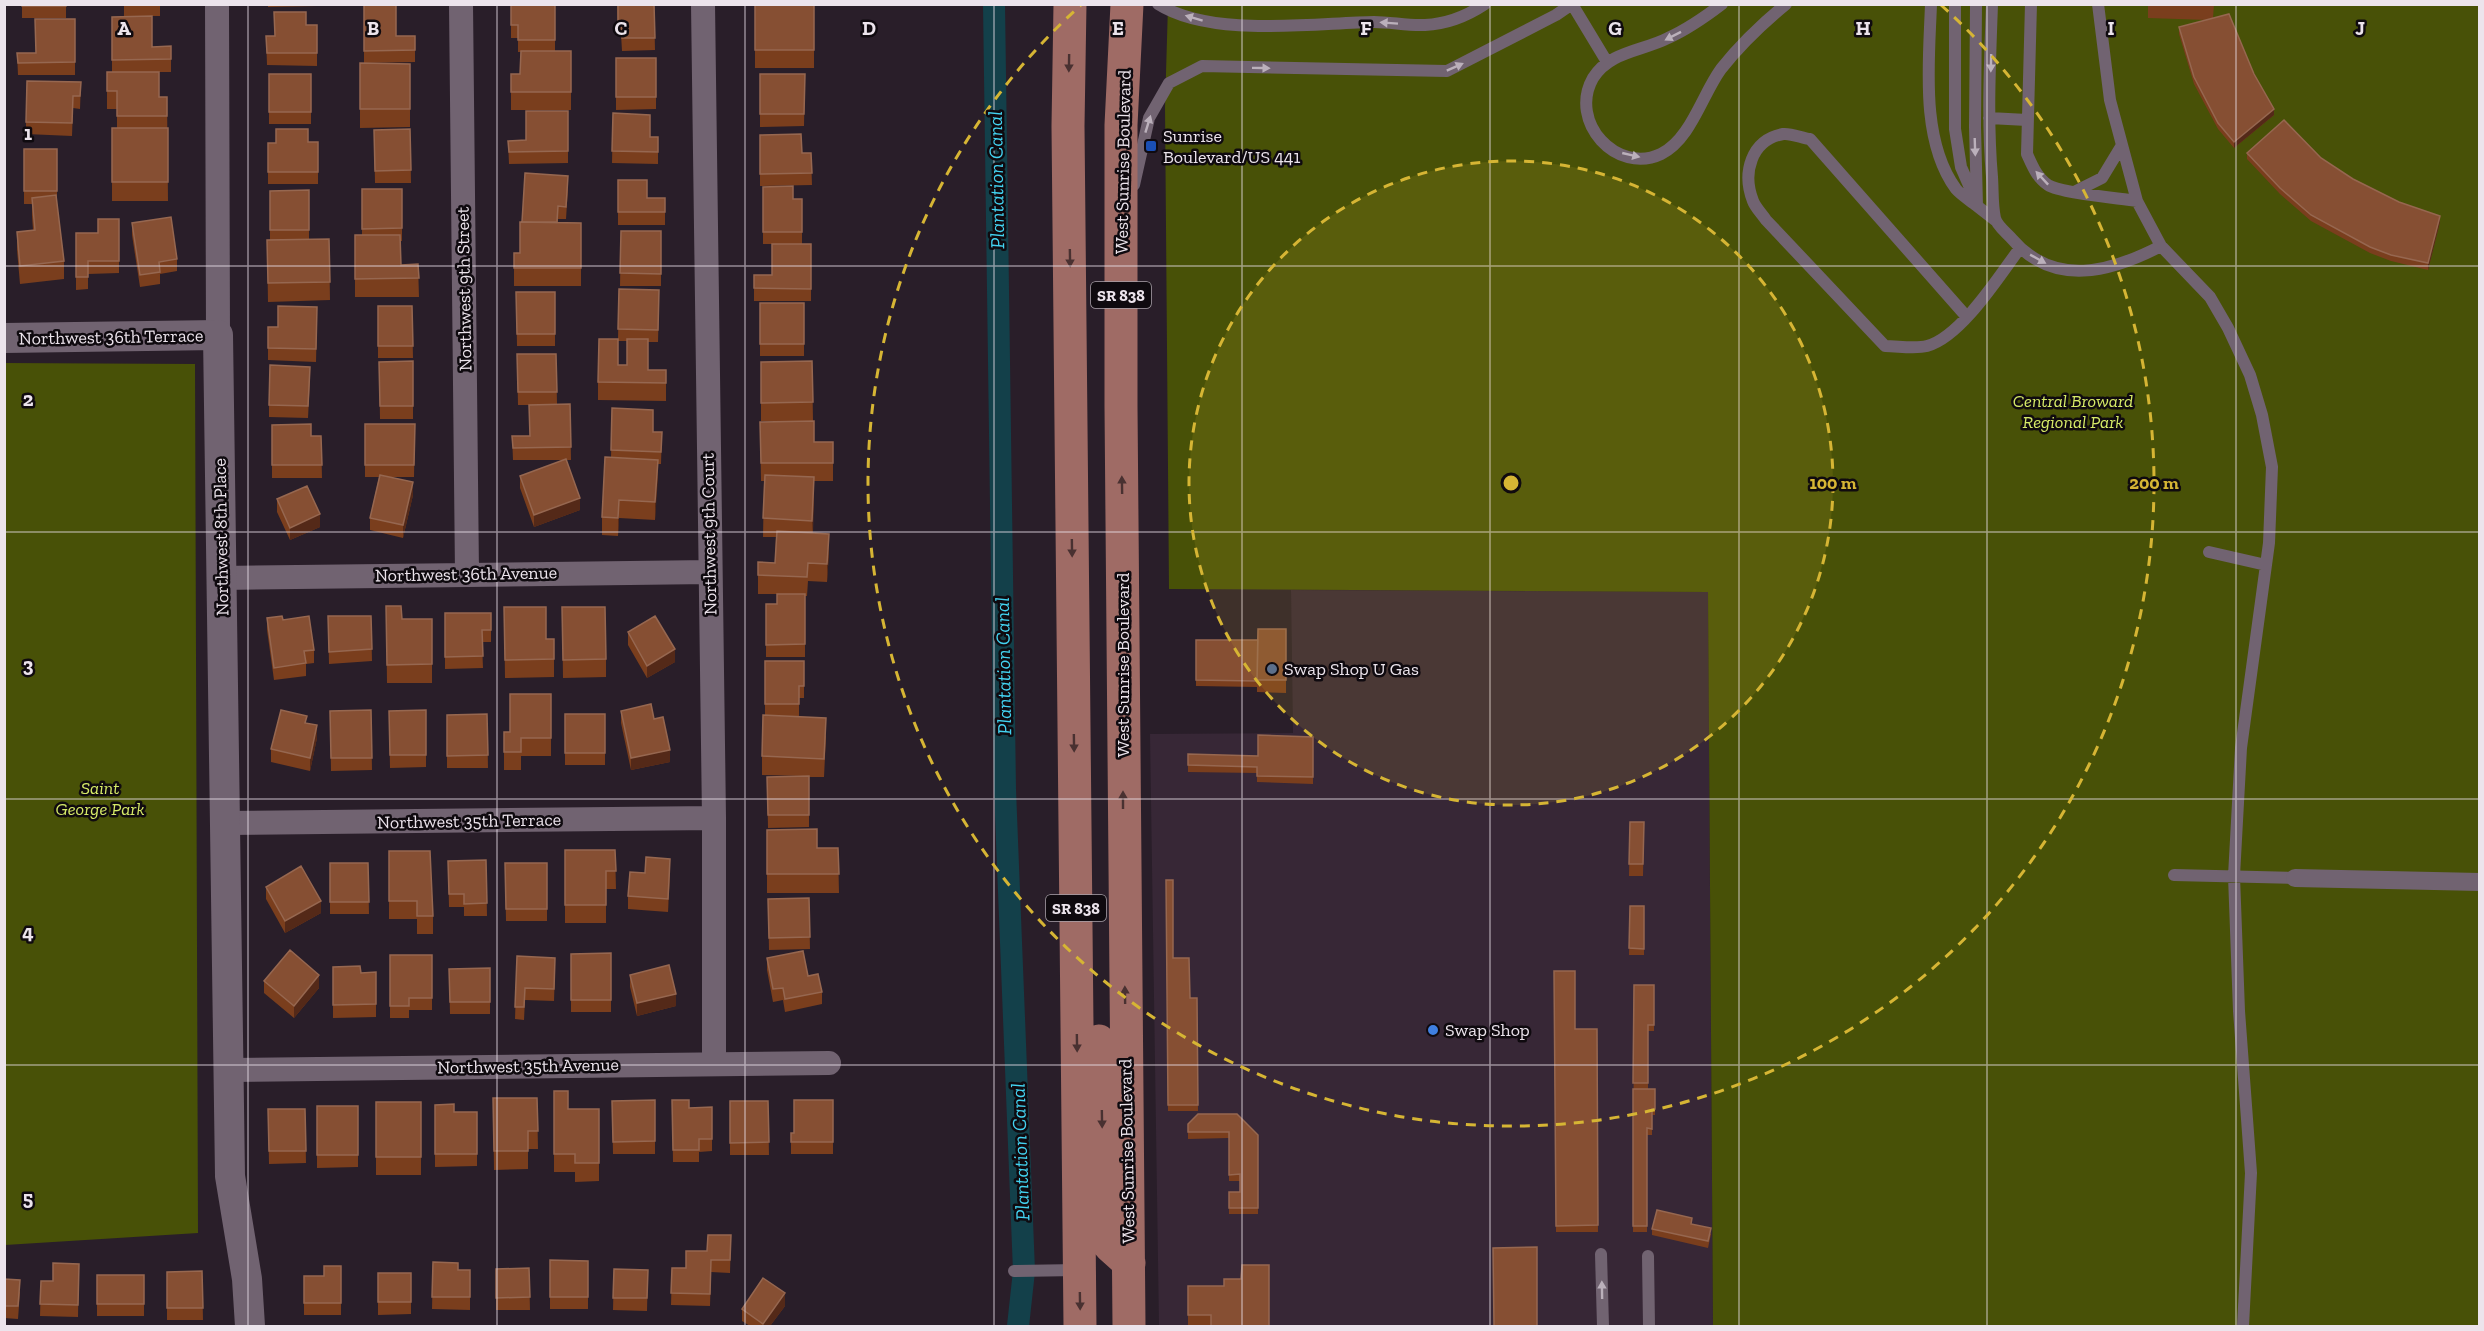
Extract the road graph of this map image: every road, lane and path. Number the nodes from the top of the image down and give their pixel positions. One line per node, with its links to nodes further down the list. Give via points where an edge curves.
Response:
1 (217, 4): 32 (street, Northwest 8th Place)
2 (461, 4): 37 (street, Northwest 9th Street)
3 (703, 4): 36 (street, Northwest 9th Court)
4 (1070, 4): 45 (main road, SR 838, one-way to 45)
5 (1127, 4): 28 (main road, West Sunrise Boulevard / SR 838)
6 (1158, 4): 7 (lane, one-way to 6, via 1467,16 1425,25 1205,22)
7 (1485, 4)
8 (1722, 4): 20 (lane, one-way to 20, via 1667,39)
9 (1780, 4): 19 (lane)
10 (1786, 4): 19 (lane)
11 (1795, 4): 19 (lane)
12 (1931, 4): 26 (lane, via 1930,124 1956,190)
13 (1955, 4): 26 (lane, via 1955,129 1961,167)
14 (1976, 4): 26 (lane, one-way to 26)
15 (1992, 4): 21 (lane, one-way to 21)
16 (2031, 4): 22 (lane)
17 (2098, 4): 23 (lane, via 2110,100)
18 (1572, 5): 20 (lane); 28 (lane, one-way to 18, via 1149,118 1169,83 1202,66 1447,71)
19 (1773, 15): 20 (lane, one-way to 19, via 1588,91 1586,105 1593,132 1606,146 1624,154 1643,158 1660,154 1686,129 1722,69)
20 (1606, 63)
21 (1989, 118): 22 (lane); 27 (lane)
22 (2027, 120): 24 (lane, one-way to 22, via 2062,191 2036,174 2027,154)
23 (2122, 145): 24 (lane, via 2102,178); 25 (lane)
24 (2076, 191): 25 (lane)
25 (2136, 201): 29 (lane)
26 (1977, 206): 27 (lane)
27 (1995, 220): 30 (lane)
28 (1121, 242): 51 (main road, West Sunrise Boulevard / SR 838, one-way to 28)
29 (2161, 246): 30 (lane, one-way to 29, via 2055,268 2084,272 2110,268); 35 (lane, via 2210,297 2250,375 2272,467)
30 (2019, 248): 31 (lane)
31 (1966, 316): 31 (lane, via 1810,139 1785,134 1765,140 1753,154 1748,171 1753,201 1766,220 1885,346 1927,346 1946,336)
32 (218, 335): 33 (street, Northwest 36th Terrace); 38 (street, Northwest 8th Place)
33 (4, 338)
34 (2210, 552): 35 (lane)
35 (2266, 565): 42 (lane, via 2241,748)
36 (710, 572): 37 (street, Northwest 36th Avenue); 39 (street, Northwest 9th Court)
37 (467, 574): 38 (street, Northwest 36th Avenue)
38 (222, 578): 40 (street, Northwest 8th Place)
39 (714, 818): 40 (street, Northwest 35th Terrace); 47 (street, Northwest 9th Court)
40 (224, 823): 48 (street, Northwest 8th Place)
41 (2174, 875): 42 (lane)
42 (2235, 876): 43 (lane); 59 (lane, via 2239,1011 2251,1173)
43 (2295, 878): 44 (street)
44 (2480, 882)
45 (1076, 898): 51 (main road, one-way to 51, via 1093,927 1105,1233 1110,1246); 52 (main road, SR 838, one-way to 52)
46 (829, 1063): 47 (street, Northwest 35th Avenue)
47 (714, 1064): 48 (street, Northwest 35th Avenue)
48 (226, 1070): 54 (street, via 230,1176 247,1279)
49 (1601, 1254): 57 (lane, one-way to 49)
50 (1648, 1256): 58 (lane)
51 (1129, 1263): 56 (main road, West Sunrise Boulevard / SR 838)
52 (1079, 1270): 53 (lane); 55 (main road, SR 838, one-way to 55)
53 (1014, 1271)
54 (250, 1326)
55 (1080, 1326)
56 (1129, 1326)
57 (1603, 1326)
58 (1649, 1326)
59 (2243, 1326)

